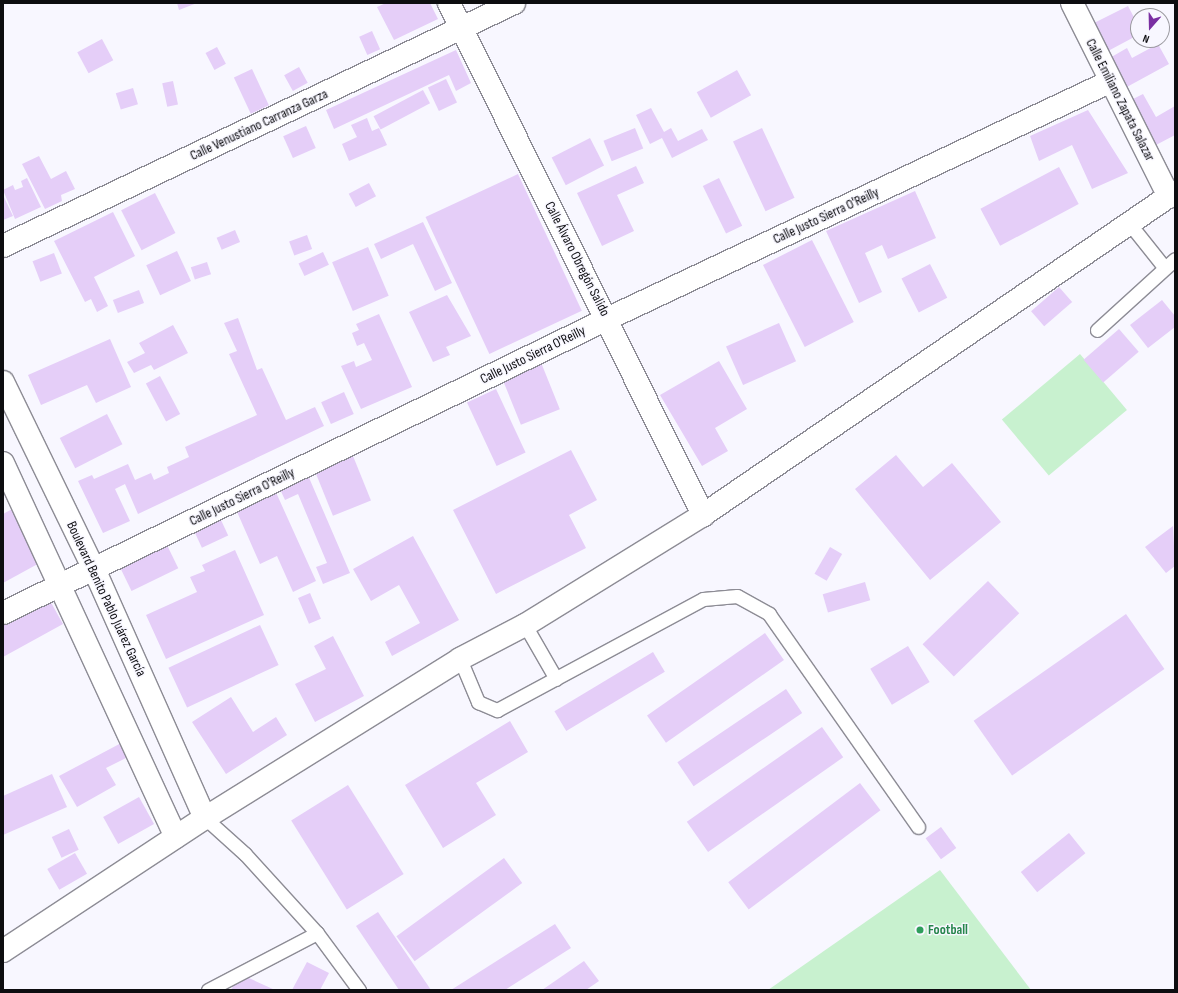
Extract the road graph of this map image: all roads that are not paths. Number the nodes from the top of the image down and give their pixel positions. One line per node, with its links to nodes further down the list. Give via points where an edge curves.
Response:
1 (449, 3): 4 (street, Calle Álvaro Obregón Salido)
2 (514, 3): 4 (street, Calle Venustiano Carranza Garza)
3 (1072, 3): 5 (street, Calle Emiliano Zapata Salazar)
4 (461, 29): 8 (street, Calle Venustiano Carranza Garza); 11 (street, Calle Álvaro Obregón Salido)
5 (1109, 82): 6 (street, Calle Emiliano Zapata Salazar); 11 (street, Calle Justo Sierra O'Reilly)
6 (1172, 194): 7 (street)
7 (1129, 224): 10 (lane); 15 (street)
8 (3, 246)
9 (1175, 259): 10 (lane)
10 (1164, 267): 12 (lane)
11 (607, 319): 15 (street, Calle Álvaro Obregón Salido); 16 (street, Calle Justo Sierra O'Reilly)
12 (1097, 330)
13 (3, 382): 16 (street, Boulevard Benito Pablo Juárez García)
14 (3, 463): 17 (street)
15 (703, 515): 19 (street)
16 (94, 569): 17 (street, Calle Justo Sierra O'Reilly); 22 (street, Boulevard Benito Pablo Juárez García)
17 (61, 586): 18 (street, Calle Justo Sierra O'Reilly); 24 (street)
18 (3, 613)
19 (525, 625): 20 (street); 21 (lane)
20 (460, 659): 21 (lane, via 478,702 497,710); 22 (street)
21 (556, 679): 23 (lane, via 703,599 737,596 769,614)
22 (205, 818): 24 (street); 25 (lane, via 245,854)
23 (918, 827)
24 (176, 837): 26 (street)
25 (317, 933): 27 (lane); 28 (lane)
26 (3, 951)
27 (208, 990)
28 (359, 990)

